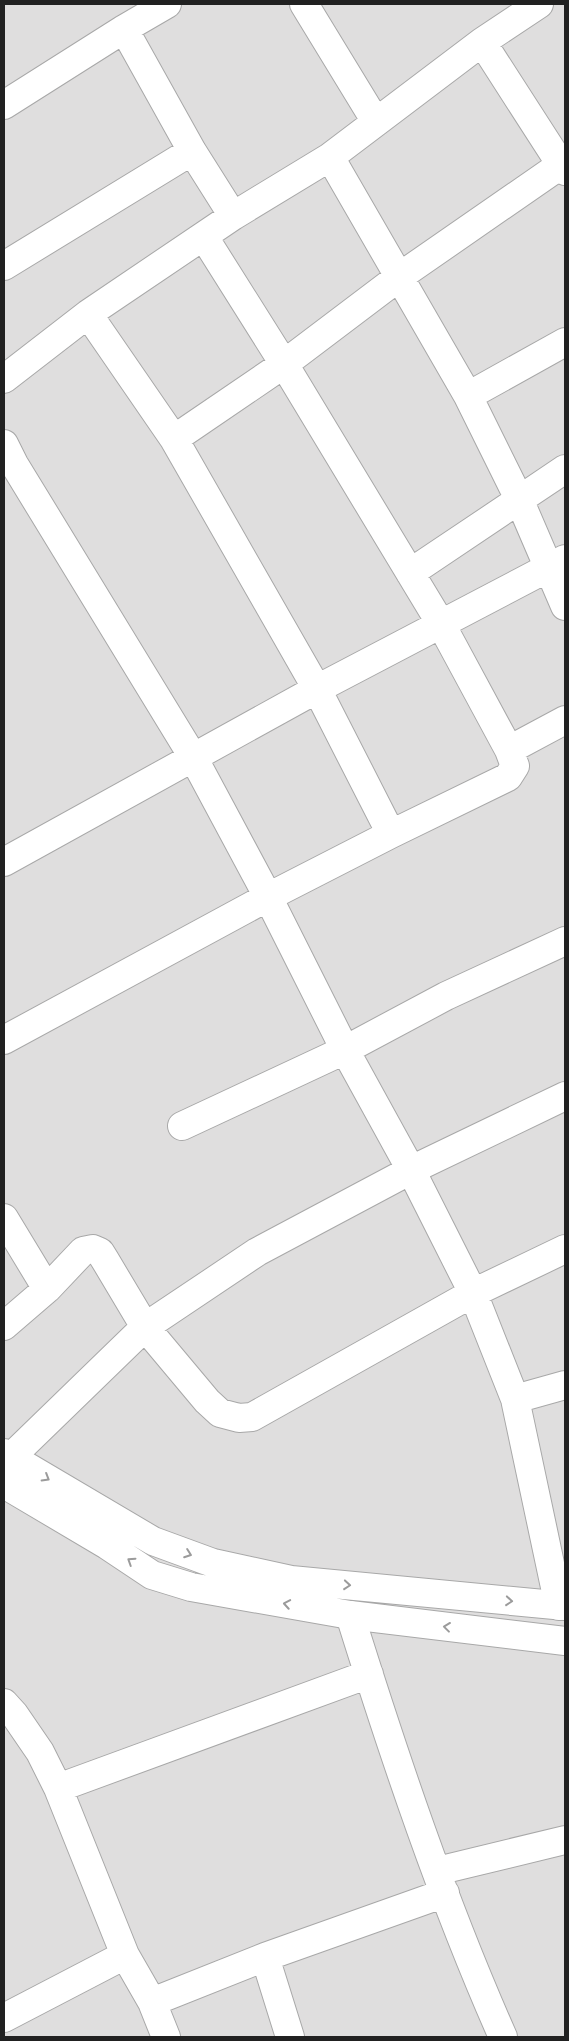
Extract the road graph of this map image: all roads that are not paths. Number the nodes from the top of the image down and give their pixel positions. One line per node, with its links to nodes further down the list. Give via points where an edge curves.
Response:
1 (167, 4): 4 (street)
2 (304, 4): 7 (street)
3 (535, 6): 5 (street)
4 (124, 29): 6 (street); 8 (street)
5 (482, 42): 7 (street); 10 (street)
6 (4, 105)
7 (376, 122): 9 (street)
8 (192, 151): 11 (street); 13 (street)
9 (330, 157): 11 (street); 14 (street)
10 (563, 167): 14 (street)
11 (233, 216): 12 (street)
12 (204, 237): 15 (street); 17 (street)
13 (4, 266)
14 (399, 277): 17 (street); 19 (street)
15 (88, 314): 18 (street); 20 (street)
16 (565, 342): 19 (street)
17 (284, 364): 20 (street); 25 (street)
18 (4, 379)
19 (468, 396): 23 (street)
20 (174, 440): 28 (street)
21 (7, 459): 31 (street)
22 (565, 469): 23 (street)
23 (519, 499): 24 (street); 25 (street)
24 (557, 563): 26 (street); 27 (street)
25 (410, 573): 27 (street)
26 (565, 606)
27 (441, 624): 28 (street); 30 (street)
28 (316, 689): 31 (street); 32 (street)
29 (565, 720): 30 (street)
30 (509, 750): 32 (street, via 515,766 508,777)
31 (193, 757): 33 (street); 34 (street)
32 (391, 834): 34 (street)
33 (4, 862)
34 (268, 897): 36 (street); 37 (street)
35 (565, 941): 37 (street, via 446,996)
36 (4, 1040)
37 (345, 1050): 39 (street); 40 (street)
38 (565, 1096): 40 (street)
39 (182, 1126)
40 (410, 1170): 44 (street); 46 (street, via 257,1252)
41 (4, 1218): 43 (street)
42 (565, 1249): 44 (street)
43 (47, 1289): 45 (street); 46 (street, via 83,1251 93,1249 100,1252)
44 (473, 1293): 46 (street, via 252,1417 239,1418 220,1413); 48 (street)
45 (4, 1326)
46 (145, 1327): 49 (street)
47 (565, 1386): 48 (street)
48 (515, 1399): 51 (street)
49 (8, 1455): 51 (street, one-way to 51, via 153,1541 213,1563 291,1580)
50 (4, 1484): 52 (street, one-way to 50, via 191,1587 152,1575)
51 (562, 1606)
52 (350, 1615): 53 (street, one-way to 52); 54 (street)
53 (565, 1641)
54 (368, 1674): 56 (street); 58 (street)
55 (4, 1703): 56 (street, via 40,1752)
56 (58, 1788): 59 (street)
57 (565, 1840): 58 (street)
58 (441, 1882): 60 (street); 65 (street, via 471,1966)
59 (125, 1955): 61 (street); 62 (street)
60 (265, 1957): 61 (street); 64 (street)
61 (152, 2002): 63 (street)
62 (4, 2018)
63 (166, 2037)
64 (290, 2037)
65 (503, 2037)

